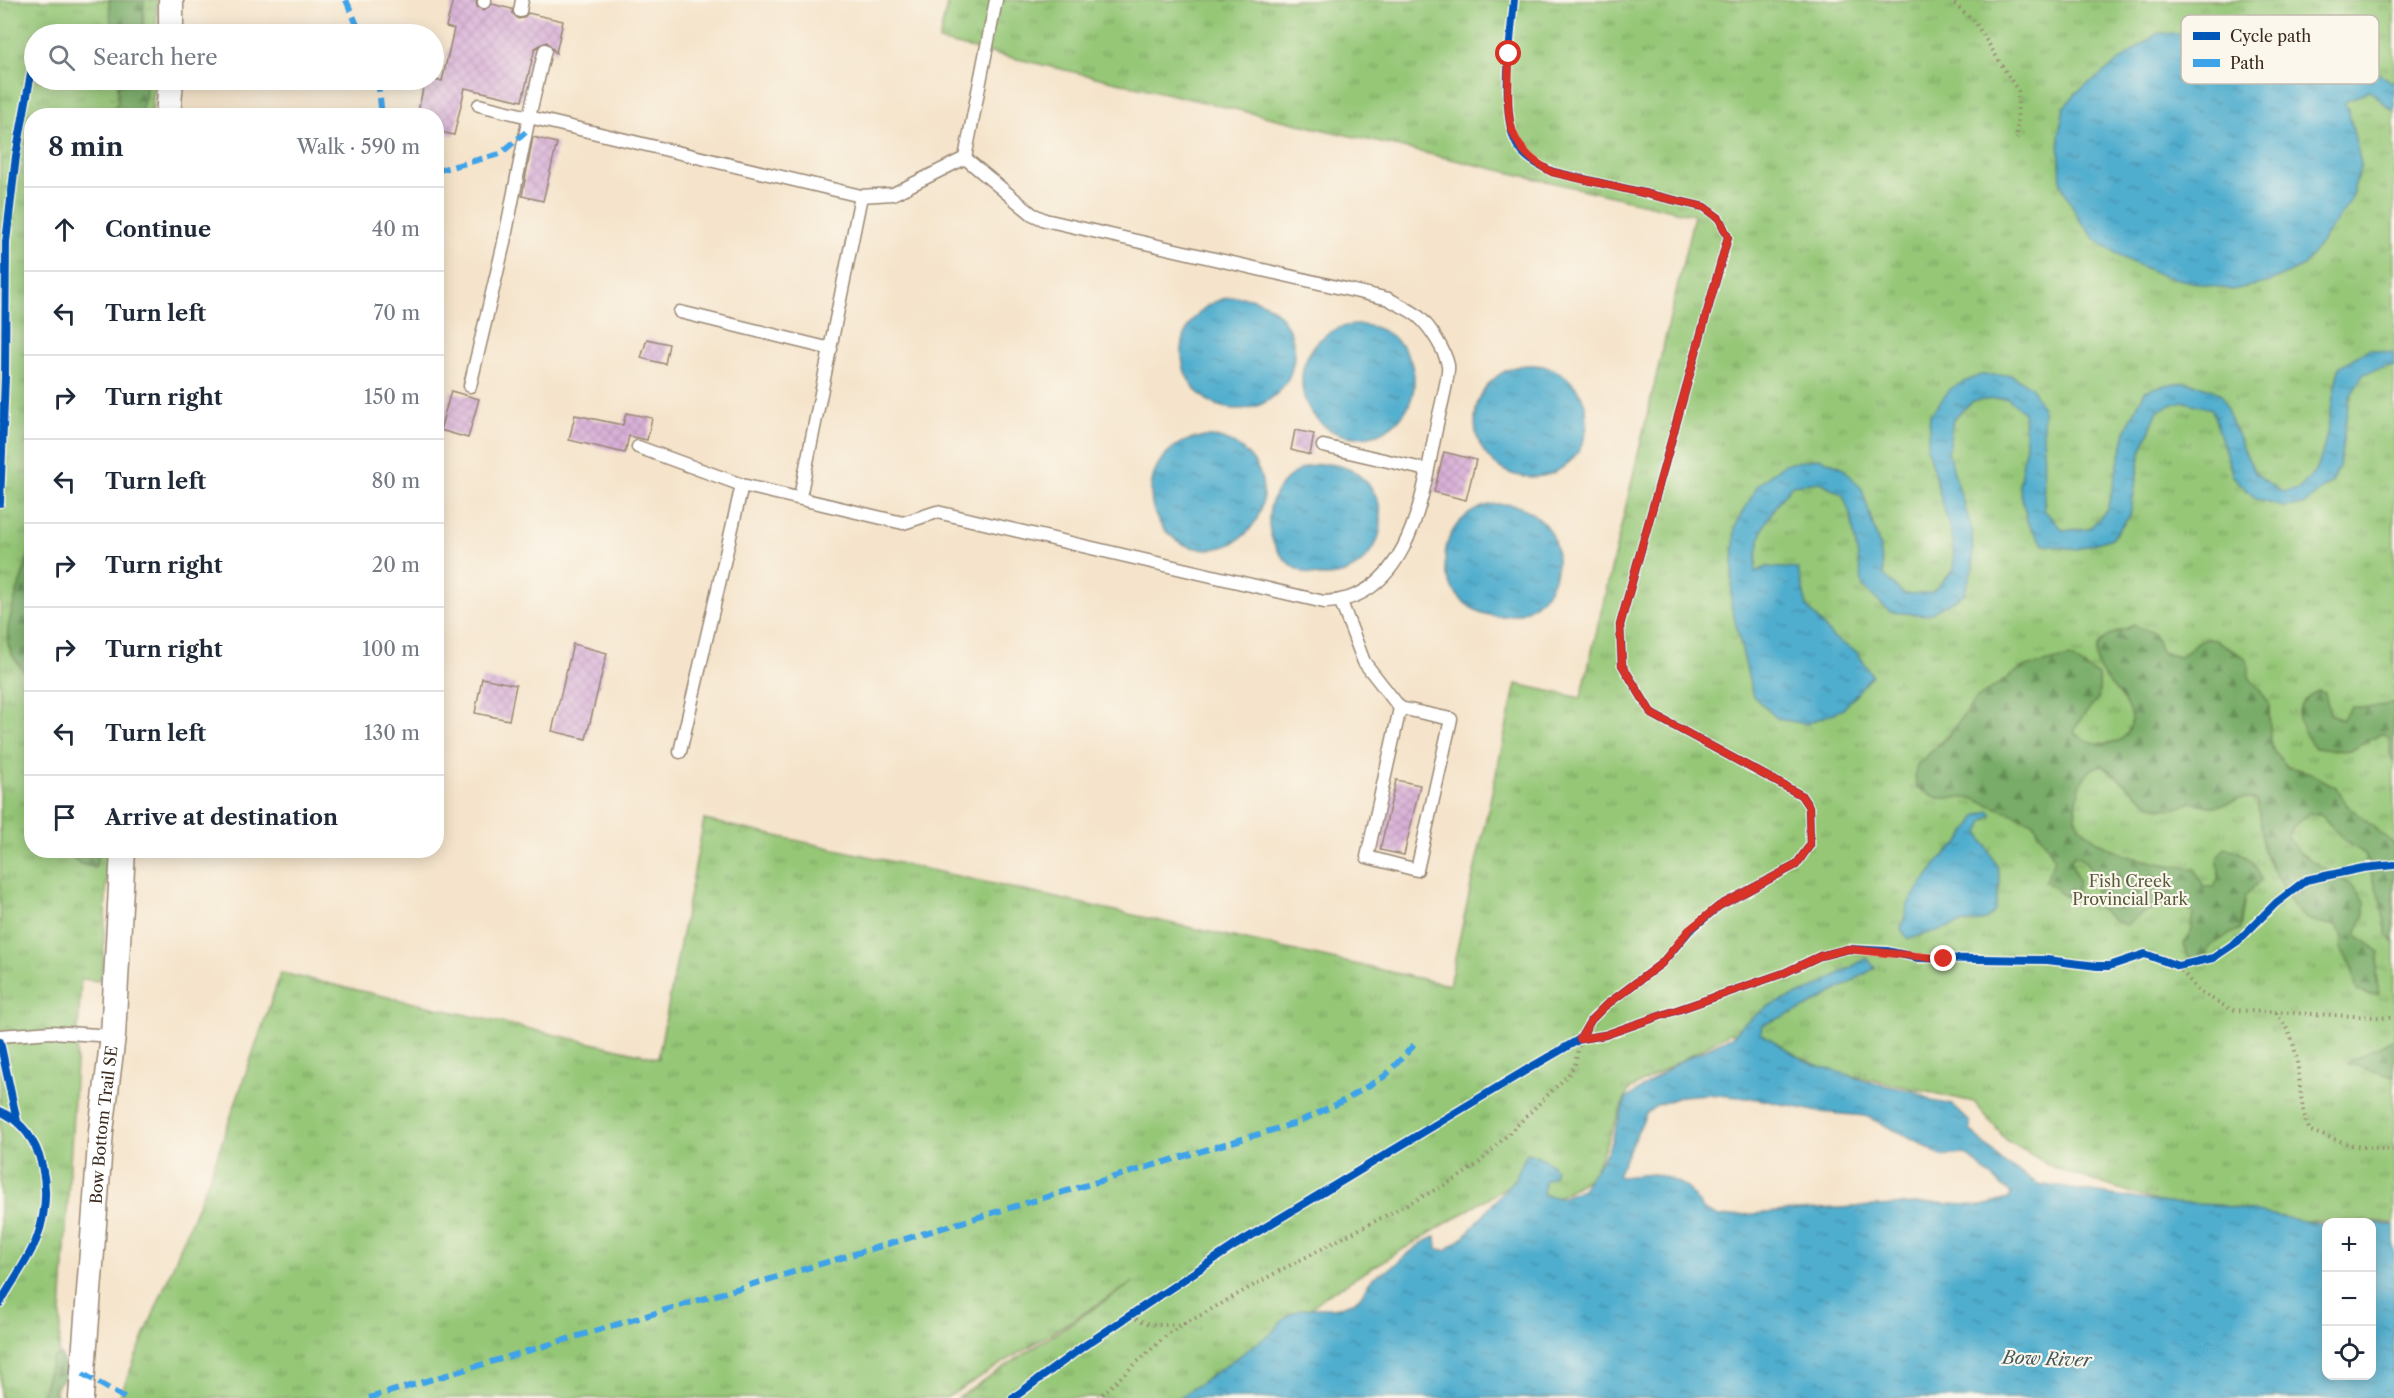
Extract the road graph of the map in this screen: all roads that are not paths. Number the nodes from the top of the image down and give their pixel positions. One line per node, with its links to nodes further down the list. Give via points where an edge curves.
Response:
1 (171, 0): 3 (street)
2 (996, 0): 9 (lane)
3 (171, 24)
4 (545, 50): 8 (lane)
5 (170, 90): 7 (street)
6 (479, 105): 8 (lane)
7 (169, 108)
8 (529, 117): 10 (lane); 13 (lane)
9 (966, 158): 10 (lane, via 892,194); 16 (lane, via 1032,214 1045,220 1389,299 1420,317 1448,366)
10 (861, 196): 12 (lane)
11 (680, 312): 12 (lane)
12 (831, 349): 18 (lane)
13 (470, 386)
14 (1323, 446): 16 (lane)
15 (638, 447): 17 (lane)
16 (1427, 470): 19 (lane, via 1409,538 1398,559 1371,586)
17 (741, 485): 18 (lane); 21 (lane)
18 (800, 497): 19 (lane, via 903,523 937,512 1324,602)
19 (1341, 602): 20 (lane, via 1364,662)
20 (1400, 708): 20 (lane, via 1451,719 1418,870 1367,857)
21 (681, 752)
22 (123, 858): 24 (street, Bow Bottom Trail SE)
23 (0, 1036): 24 (lane, via 51,1032)
24 (113, 1036): 25 (street, Bow Bottom Trail SE, via 101,1131)
25 (81, 1398)

